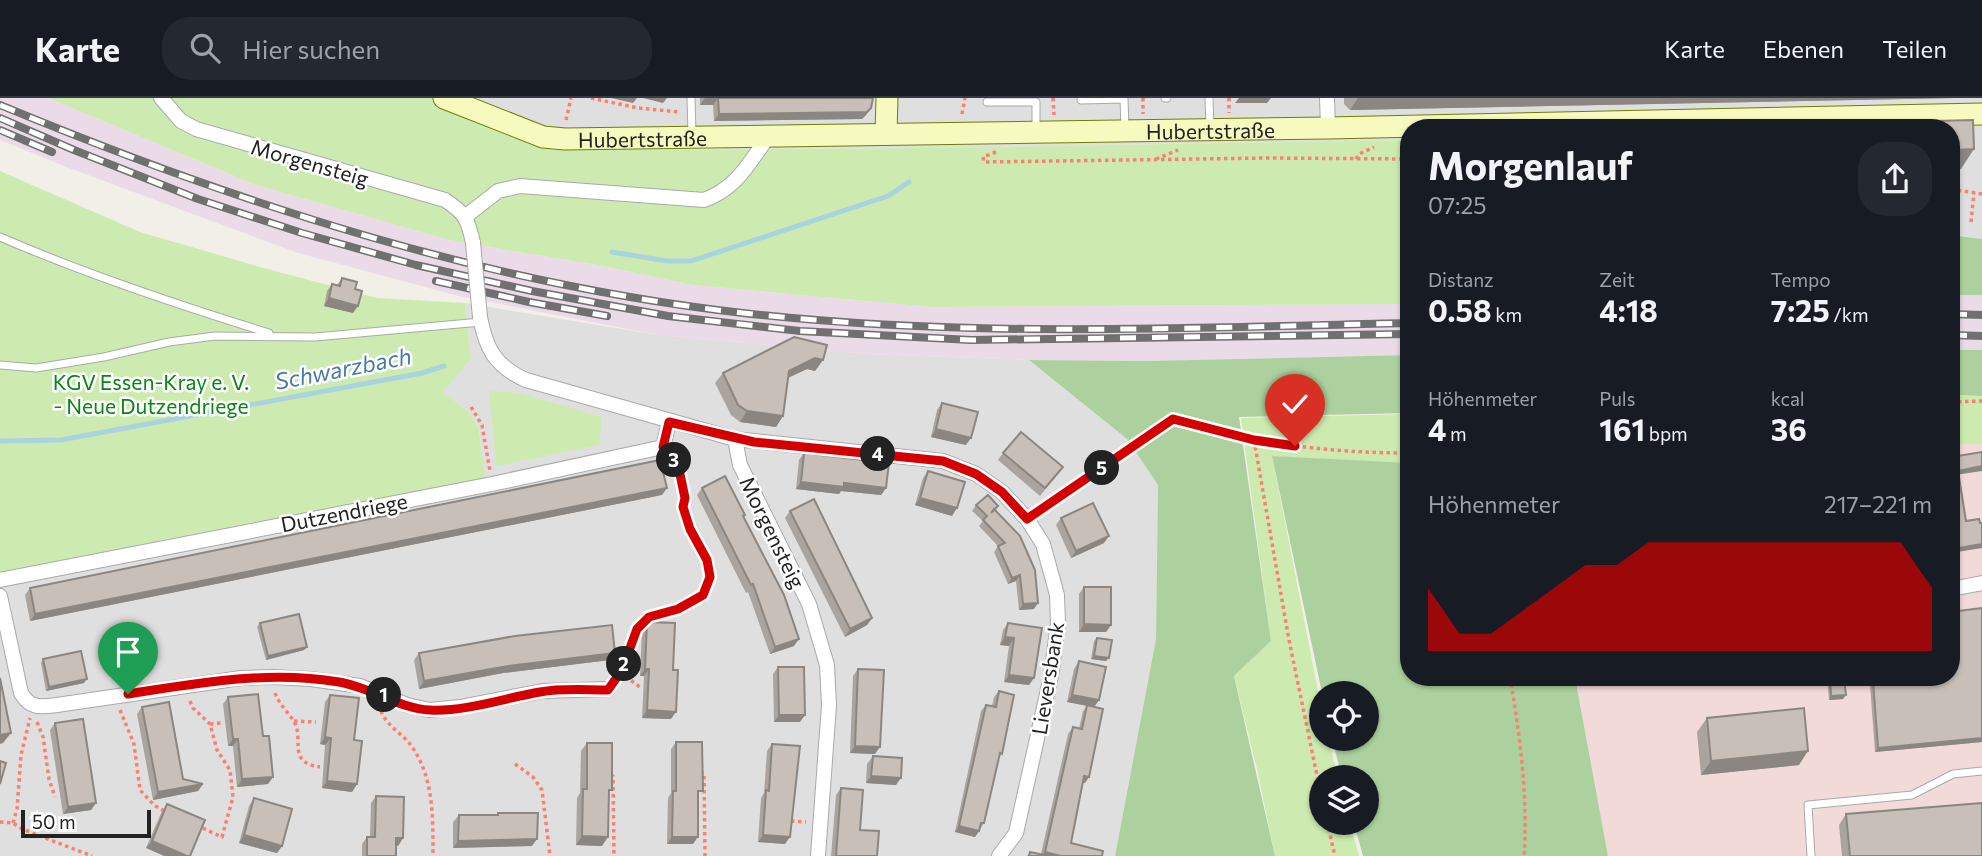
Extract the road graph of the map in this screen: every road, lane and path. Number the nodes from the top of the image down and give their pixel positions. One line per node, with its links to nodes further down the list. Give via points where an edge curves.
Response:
1 (161, 98): 26 (street, Morgensteig, via 181,121 196,129 445,200)
2 (444, 98): 21 (street, Hubertstraße, via 555,139)
3 (591, 98): 10 (path)
4 (691, 98): 10 (lane)
5 (887, 98): 19 (street)
6 (1209, 98): 15 (lane)
7 (1327, 98): 14 (street)
8 (1081, 100): 16 (lane, via 1124,99)
9 (987, 102): 18 (lane, via 1035,102)
10 (691, 113): 21 (lane)
11 (1982, 114): 12 (street, Hubertstraße)
12 (1748, 119)
13 (1400, 126): 14 (street, Hubertstraße)
14 (1328, 128): 15 (street, Hubertstraße)
15 (1210, 129): 16 (street, Hubertstraße)
16 (1125, 130): 18 (street, Hubertstraße)
17 (1012, 132): 18 (street, Hubertstraße); 19 (street, Hubertstraße); 22 (path, via 1009,148 983,157 984,162)
18 (1036, 132)
19 (886, 134): 20 (street, Hubertstraße)
20 (768, 137): 21 (street, Hubertstraße); 26 (street, via 738,178 721,194 704,200 520,186 498,191)
21 (692, 138)
22 (1400, 159)
23 (1960, 191): 24 (path)
24 (1975, 193): 25 (path); 27 (path)
25 (1982, 194)
26 (466, 216): 29 (street, bridge)
27 (1971, 222)
28 (0, 237): 30 (lane, via 154,297)
29 (481, 320): 30 (lane, via 315,337); 35 (street, via 490,353 514,375)
30 (276, 335): 31 (lane, via 169,342 36,368)
31 (0, 365)
32 (1982, 401): 33 (path)
33 (1960, 402)
34 (471, 407): 40 (path, via 486,439)
35 (669, 422): 36 (street); 38 (street)
36 (735, 439): 41 (street, Lieversbank, via 954,464 1002,492); 78 (street, Morgensteig, via 740,465 808,604 827,665 829,705)
37 (1254, 440): 39 (path, via 1328,450); 41 (path, via 1173,419); 60 (path)
38 (663, 447): 40 (street, Dutzendriege); 46 (path, via 667,461 677,460 683,507 710,577 703,595 678,609 649,617 637,629)
39 (1400, 453)
40 (492, 484): 42 (street, Dutzendriege)
41 (1027, 519): 79 (street, Lieversbank, via 1043,544 1057,595 1058,624 1016,833)
42 (0, 580)
43 (1982, 583): 44 (street)
44 (1960, 587)
45 (0, 596): 54 (street, via 22,693)
46 (621, 672): 50 (path); 51 (path)
47 (273, 677): 48 (street); 53 (street, via 338,681); 55 (path, via 275,696)
48 (187, 685): 52 (street); 58 (path, via 193,708)
49 (1512, 686): 81 (path, via 1525,812)
50 (641, 688)
51 (608, 690): 53 (street, via 543,691 429,710)
52 (112, 696): 54 (street); 66 (path, via 134,744 140,790)
53 (386, 696): 74 (path, via 381,714 408,741 428,777)
54 (33, 706): 65 (path); 71 (path, via 23,743)
55 (294, 721): 57 (path); 61 (path, via 302,760)
56 (220, 723): 58 (path)
57 (316, 723)
58 (210, 724): 70 (path, via 216,750 230,770 233,797 222,837)
59 (515, 764): 75 (path, via 542,790)
60 (1315, 765)
61 (320, 767)
62 (1982, 771): 82 (lane, via 1953,774 1912,795 1808,806)
63 (700, 773): 68 (path, via 704,773)
64 (610, 776): 76 (path)
65 (55, 797)
66 (167, 812)
67 (698, 820): 68 (path)
68 (705, 821): 77 (path)
69 (0, 822): 71 (path)
70 (189, 822)
71 (13, 823): 73 (path)
72 (1330, 835): 80 (path)
73 (92, 856)
74 (433, 856)
75 (550, 856)
76 (614, 856)
77 (705, 856)
78 (818, 856)
79 (999, 856)
80 (1335, 856)
81 (1524, 856)
82 (1811, 856)

